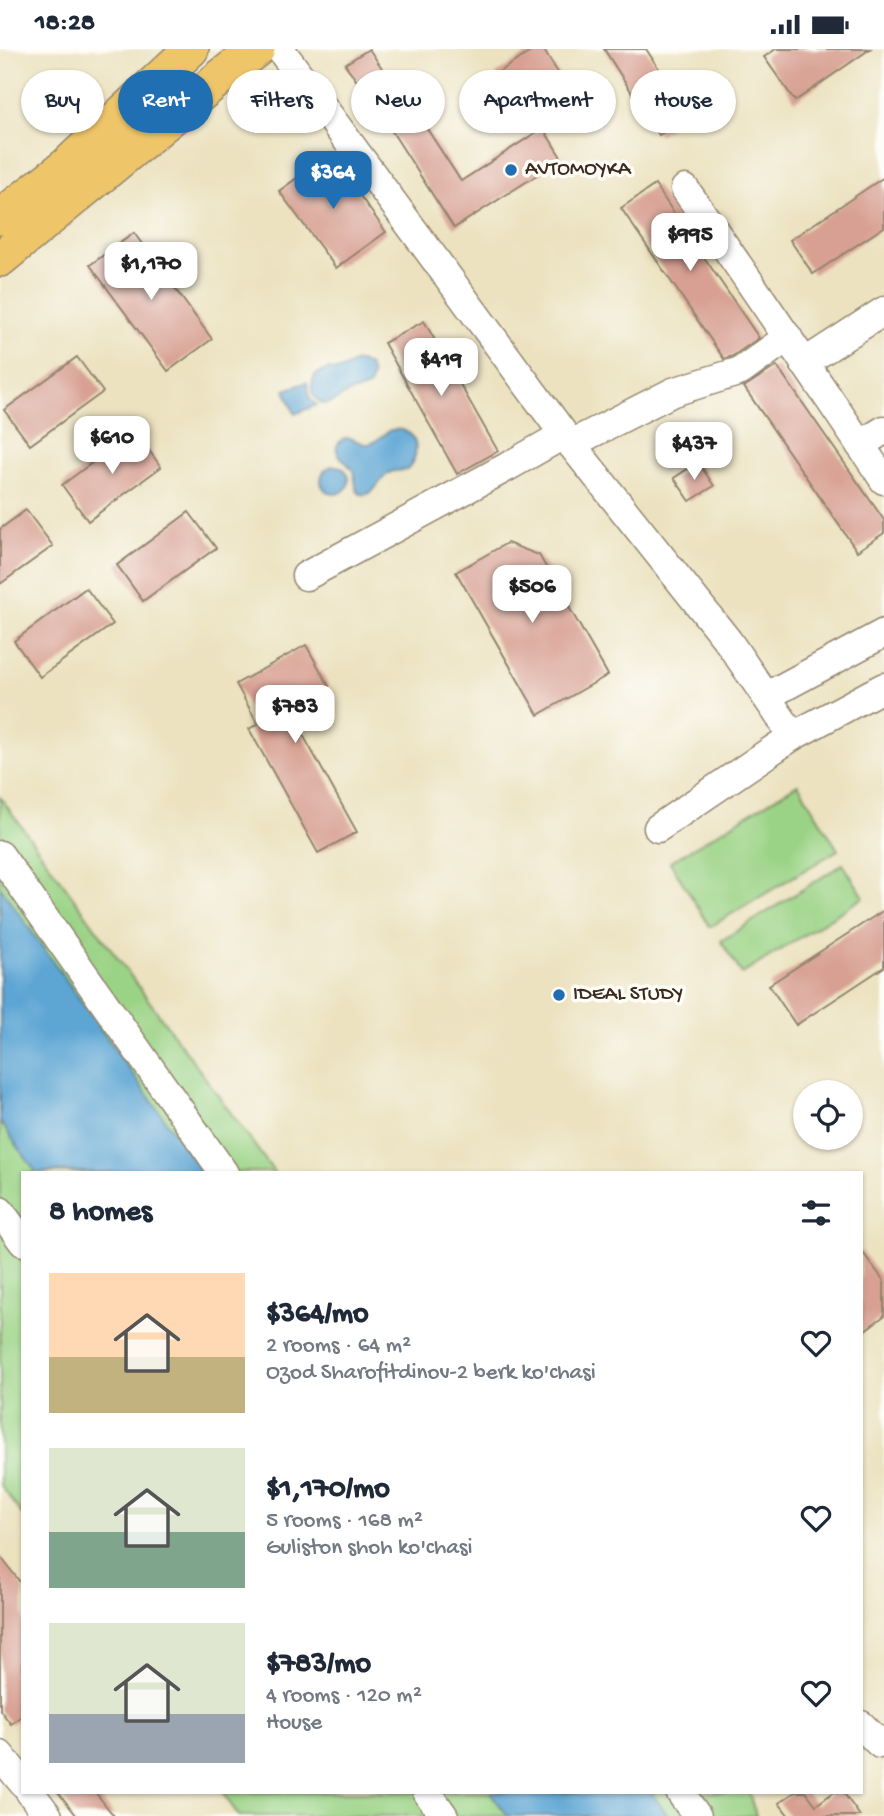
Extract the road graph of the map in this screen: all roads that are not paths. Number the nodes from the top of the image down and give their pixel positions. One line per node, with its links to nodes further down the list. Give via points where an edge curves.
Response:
1 (257, 49): 6 (main road)
2 (279, 49): 11 (street)
3 (175, 54): 5 (main road, via 67,165)
4 (685, 189): 8 (street)
5 (0, 217)
6 (0, 259)
7 (884, 310): 9 (street)
8 (788, 337): 9 (street); 11 (street, via 741,371 673,393)
9 (804, 363): 12 (street)
10 (884, 430): 12 (street)
11 (567, 439): 14 (street); 17 (street, via 728,641)
12 (860, 446): 13 (street)
13 (884, 480)
14 (306, 576)
15 (884, 633): 17 (street)
16 (884, 687): 18 (street)
17 (766, 696): 18 (street)
18 (793, 736): 19 (street)
19 (658, 828)
20 (0, 855): 21 (street)
21 (223, 1171)
22 (0, 1211): 23 (street)
23 (21, 1239)
24 (863, 1727): 25 (street, via 880,1744)
25 (884, 1742)
26 (0, 1755): 27 (street)
27 (21, 1781)
28 (32, 1794): 31 (street)
29 (428, 1794): 32 (street)
30 (681, 1794): 33 (street)
31 (48, 1816)
32 (444, 1816)
33 (697, 1816)

